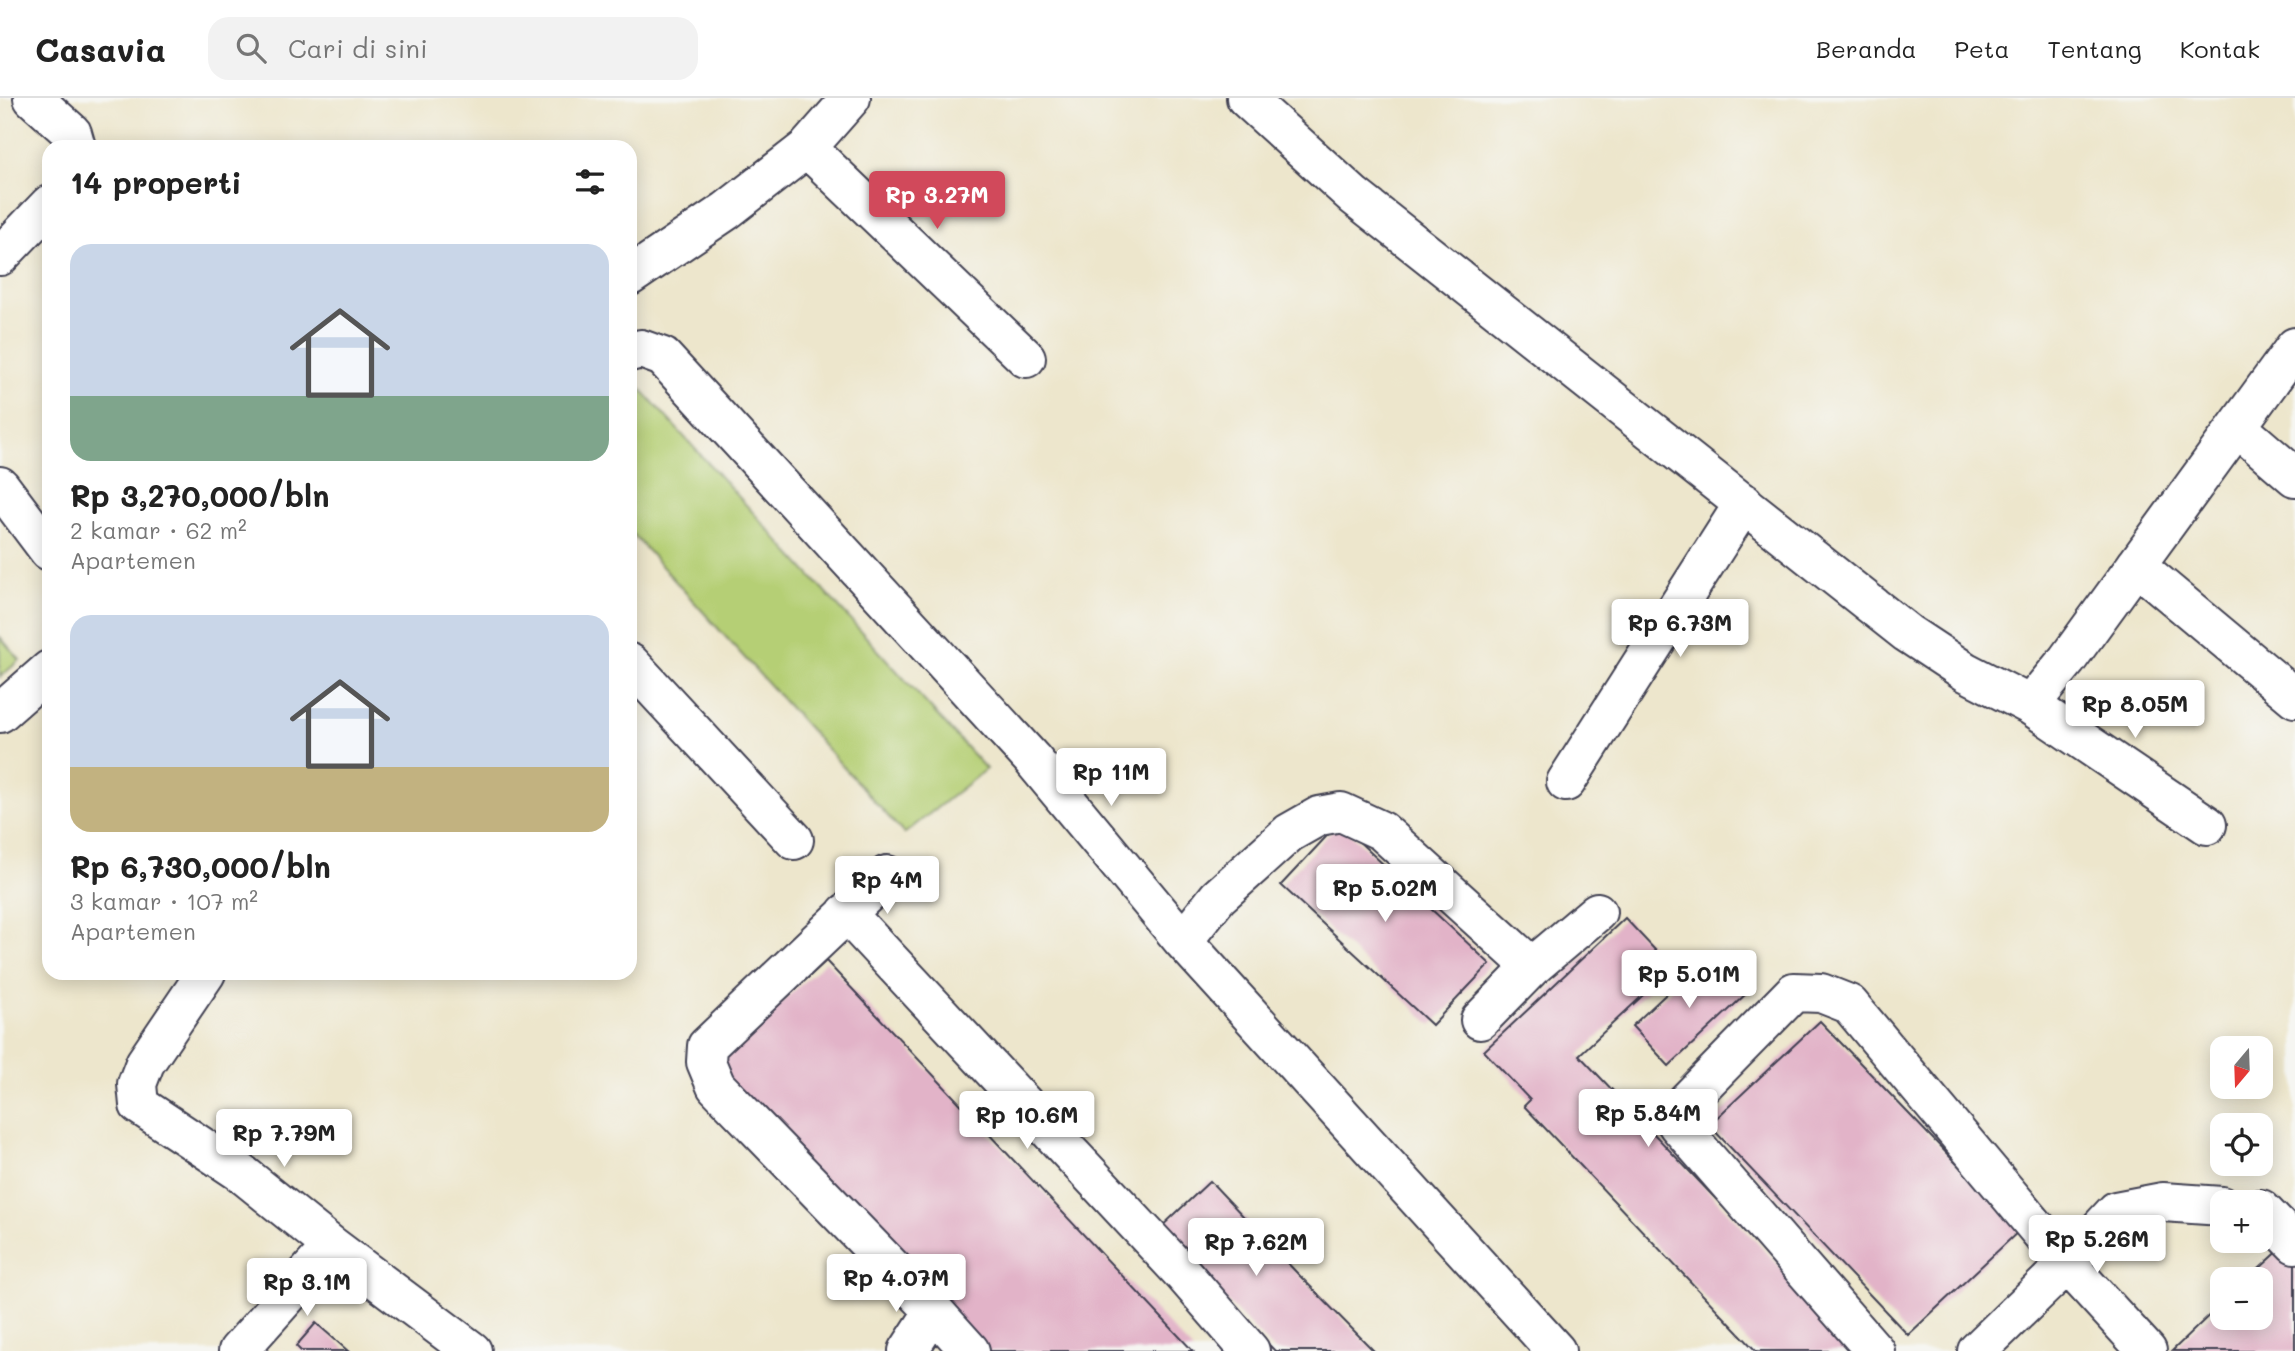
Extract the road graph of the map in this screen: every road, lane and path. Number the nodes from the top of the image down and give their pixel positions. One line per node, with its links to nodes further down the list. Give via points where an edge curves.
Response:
1 (33, 98): 4 (street)
2 (851, 98): 5 (street)
3 (1246, 98): 15 (street, via 1354,196)
4 (74, 140)
5 (807, 148): 8 (street); 11 (street)
6 (42, 212): 7 (street)
7 (0, 256)
8 (637, 271)
9 (2295, 347): 12 (street)
10 (637, 350): 29 (street, via 663,357 1032,759)
11 (1026, 358)
12 (2237, 427): 13 (street); 17 (street)
13 (2295, 477)
14 (0, 486): 16 (street)
15 (1744, 503): 21 (street, via 1907,633 1966,672); 23 (street)
16 (42, 542)
17 (2136, 565): 20 (street); 21 (street)
18 (637, 671): 25 (street)
19 (42, 676): 22 (street)
20 (2295, 698)
21 (2030, 705): 24 (street)
22 (0, 713)
23 (1566, 782)
24 (2207, 825)
25 (794, 840)
26 (887, 876): 28 (street)
27 (1597, 912): 30 (street)
28 (846, 913): 38 (street, via 708,1046 706,1062 716,1086); 43 (street)
29 (1183, 941): 30 (street, via 1218,897 1289,833 1319,816 1341,811 1382,831); 44 (street)
30 (1532, 967): 32 (street)
31 (201, 980): 36 (street, via 145,1063 137,1084 139,1105 240,1172)
32 (1480, 1020)
33 (2210, 1205): 37 (street, via 2163,1202 2116,1211)
34 (2273, 1221): 35 (street)
35 (2295, 1244)
36 (332, 1246): 39 (street); 40 (street)
37 (2067, 1264): 45 (street, via 1849,1004 1821,993 1794,992 1682,1106 1675,1115 1677,1124); 46 (street); 47 (street)
38 (934, 1311): 41 (street); 42 (street)
39 (238, 1351)
40 (472, 1351)
41 (908, 1351)
42 (970, 1351)
43 (1250, 1351)
44 (1556, 1351)
45 (1875, 1351)
46 (1977, 1351)
47 (2147, 1351)

